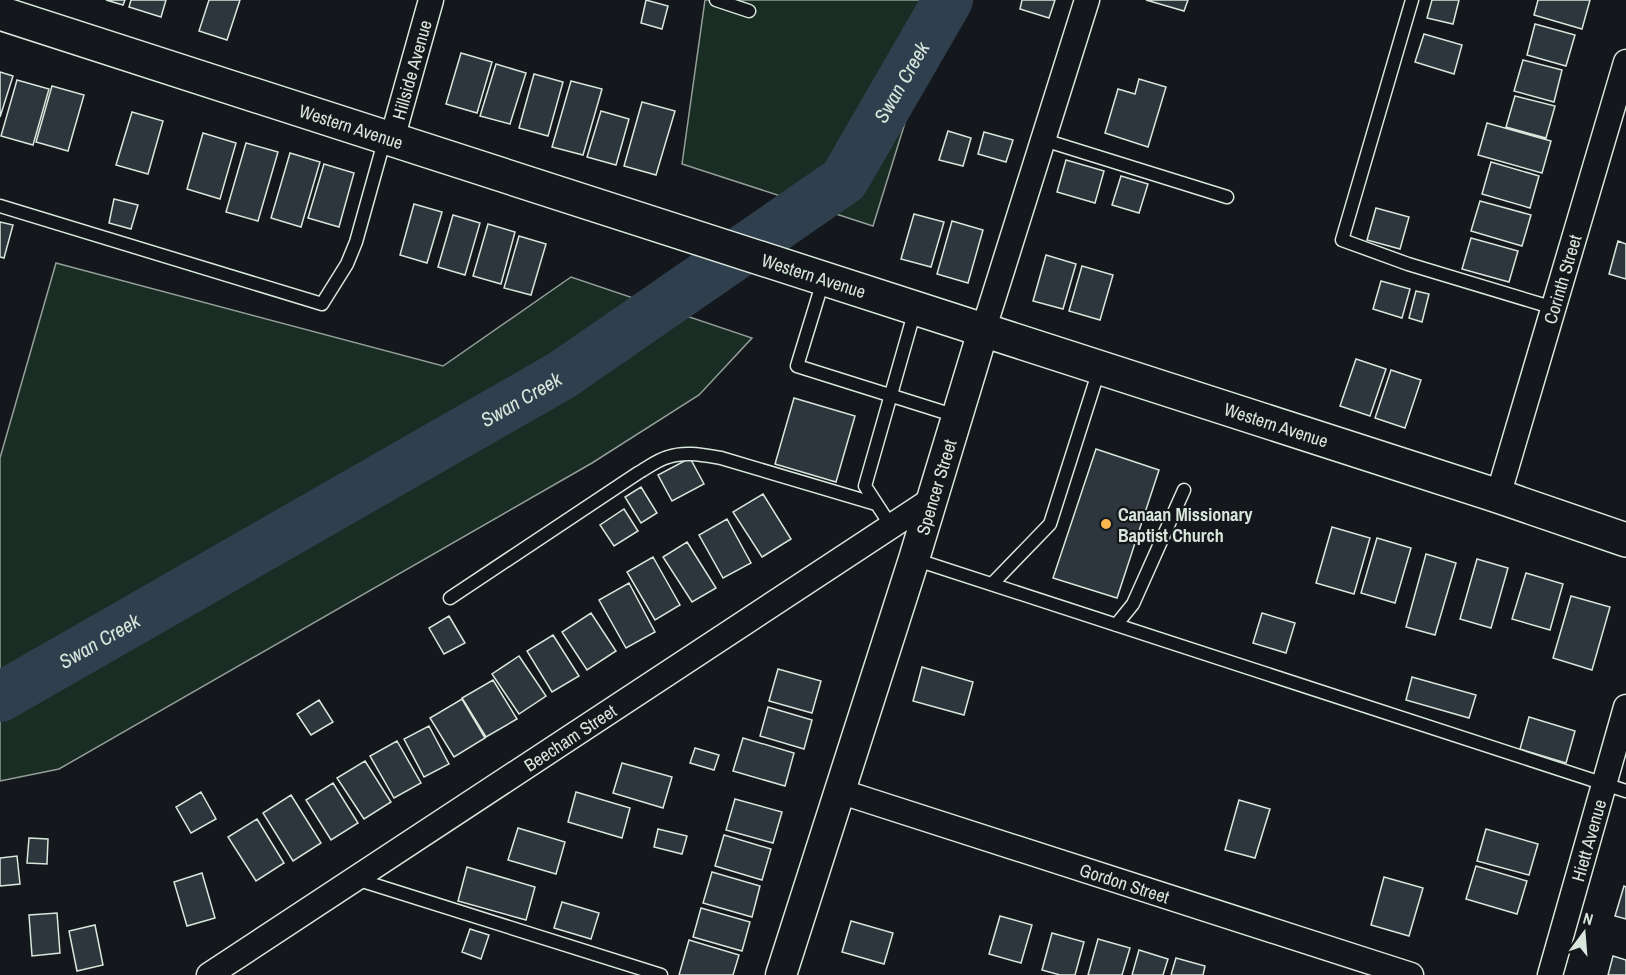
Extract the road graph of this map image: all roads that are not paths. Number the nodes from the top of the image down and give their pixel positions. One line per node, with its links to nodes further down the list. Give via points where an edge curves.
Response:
1 (431, 0): 9 (street, Hillside Avenue)
2 (716, 0): 5 (lane)
3 (1087, 0): 10 (street, Spencer Street)
4 (1412, 0): 14 (lane, via 1342,240)
5 (749, 11)
6 (0, 13): 9 (main road, Western Avenue)
7 (1626, 62): 8 (street, Corinth Street)
8 (1618, 121): 14 (street, Corinth Street)
9 (388, 138): 12 (lane, via 356,242 322,304); 13 (main road, Western Avenue)
10 (1044, 140): 11 (lane); 16 (street, Spencer Street)
11 (1227, 197)
12 (0, 206)
13 (814, 277): 15 (main road, Western Avenue); 18 (lane, via 798,366)
14 (1554, 308): 21 (street, Corinth Street)
15 (916, 309): 16 (main road, Western Avenue); 18 (lane)
16 (983, 331): 17 (main road, Western Avenue); 19 (street, Spencer Street)
17 (1100, 369): 21 (main road, Western Avenue); 27 (lane, via 1050,524)
18 (891, 395): 19 (lane); 23 (lane, via 865,486)
19 (957, 416): 22 (street, Spencer Street)
20 (1184, 490): 29 (lane, via 1133,604)
21 (1497, 496): 25 (main road, Western Avenue)
22 (931, 500): 24 (street, Beecham Street); 26 (street, Spencer Street)
23 (876, 504): 24 (lane); 28 (lane, via 721,458 698,454 666,457)
24 (891, 526): 33 (street, Beecham Street)
25 (1626, 540)
26 (914, 559): 27 (lane); 32 (street, Spencer Street)
27 (992, 584): 29 (lane)
28 (450, 598)
29 (1116, 625): 31 (lane)
30 (1626, 707): 31 (street, Hiett Avenue)
31 (1615, 787): 38 (street, Hiett Avenue)
32 (839, 791): 36 (street, Spencer Street); 37 (street, Gordon Street)
33 (355, 878): 34 (street, Beecham Street); 35 (lane)
34 (209, 975)
35 (661, 975)
36 (781, 975)
37 (1411, 975)
38 (1550, 975)

